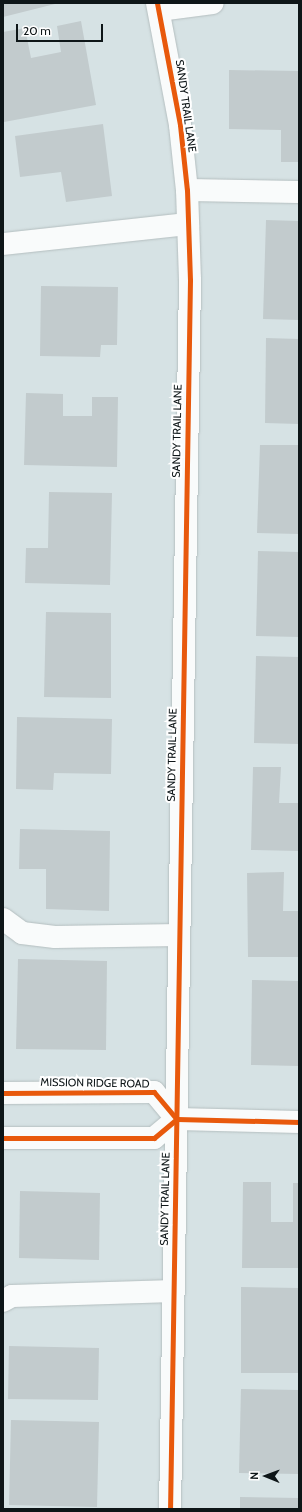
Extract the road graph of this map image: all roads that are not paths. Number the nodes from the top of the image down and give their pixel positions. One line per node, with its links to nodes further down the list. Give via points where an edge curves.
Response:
1 (213, 3): 2 (street)
2 (158, 6): 3 (street, SANDY TRAIL LANE, via 172,71)
3 (187, 190): 4 (street); 5 (street, SANDY TRAIL LANE)
4 (299, 192)
5 (188, 224): 6 (street); 8 (street, SANDY TRAIL LANE, via 190,296)
6 (3, 244)
7 (3, 919): 8 (street, via 22,933 55,937)
8 (179, 935): 10 (street, SANDY TRAIL LANE)
9 (3, 1093): 10 (street, MISSION RIDGE ROAD, via 154,1092)
10 (177, 1119): 11 (street); 12 (street, via 154,1138); 13 (street, SANDY TRAIL LANE)
11 (299, 1122)
12 (3, 1138)
13 (174, 1291): 14 (street, via 12,1296); 15 (street, SANDY TRAIL LANE)
14 (3, 1301)
15 (170, 1509)

